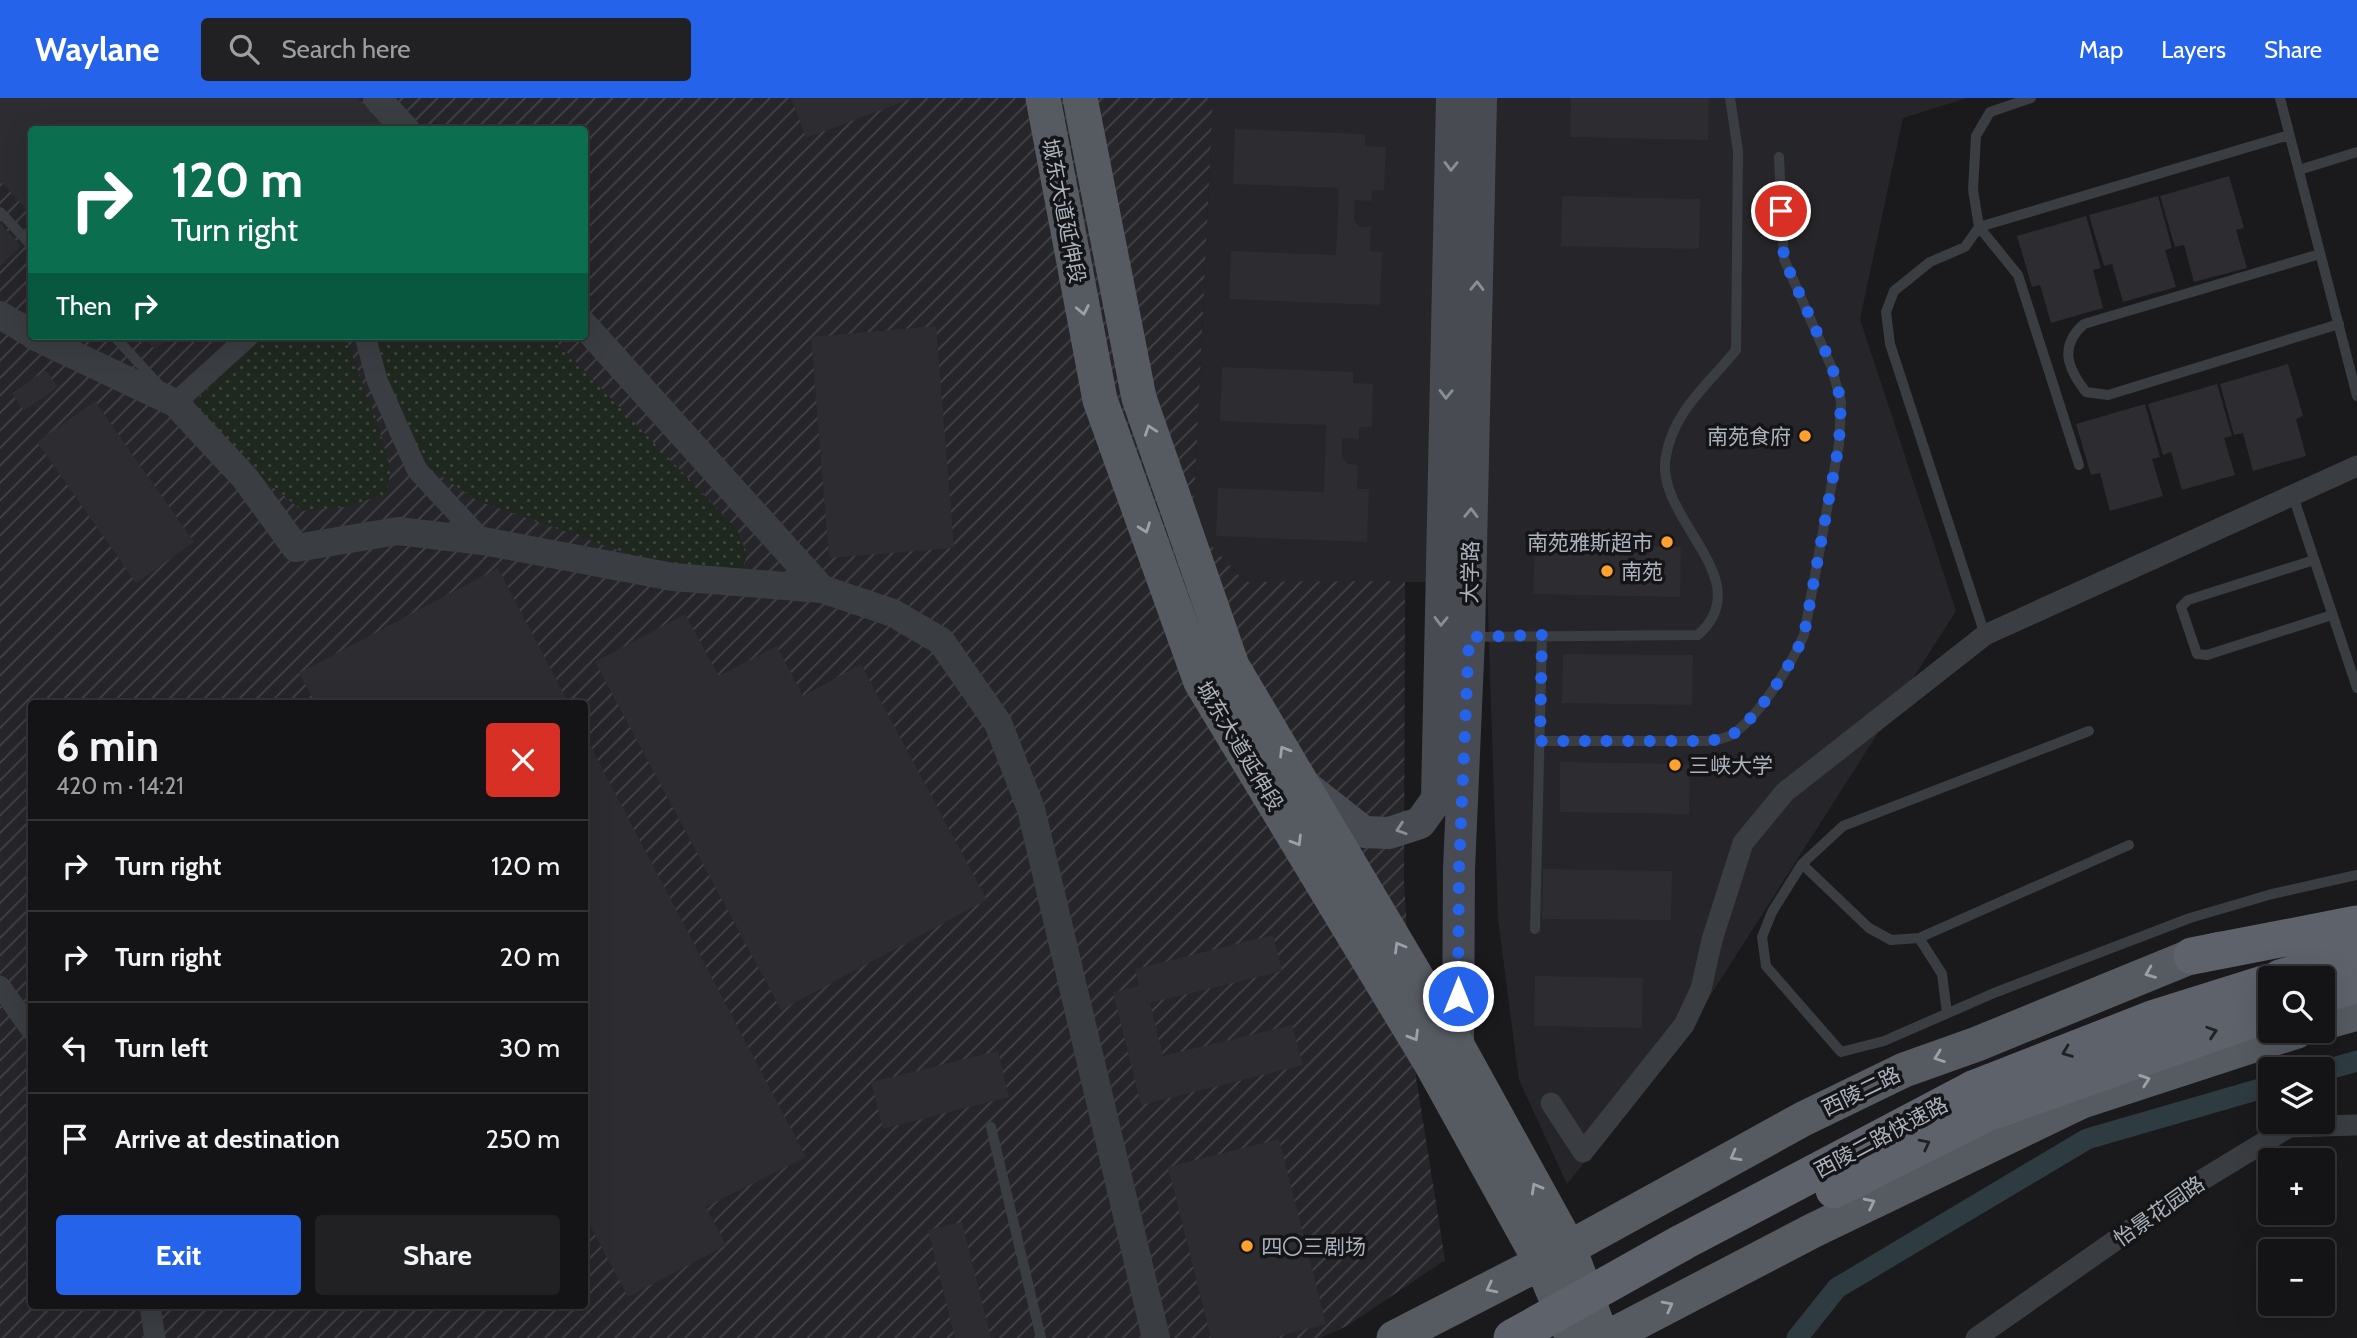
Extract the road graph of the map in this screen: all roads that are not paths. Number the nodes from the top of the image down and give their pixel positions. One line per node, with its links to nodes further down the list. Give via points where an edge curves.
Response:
1 (377, 98): 9 (street)
2 (1043, 98): 69 (main road, 城东大道延伸段, one-way to 69, via 1100,400 1201,682 1432,1065)
3 (1080, 98): 43 (main road, 城东大道延伸段, one-way to 3, via 1232,666 1139,398)
4 (1452, 98): 43 (main road, 大学路, one-way to 43, via 1437,799 1420,823 1389,833 1364,832)
5 (1481, 98): 39 (main road, 大学路, one-way to 5)
6 (1730, 98): 37 (lane, via 1738,151 1736,350 1691,399 1672,431 1665,459 1668,491 1708,557 1718,587 1712,622 1698,635)
7 (2031, 98): 15 (lane, via 1990,112 1976,136 1973,190)
8 (2280, 98): 10 (lane)
9 (402, 126)
10 (2289, 135): 13 (lane); 15 (lane)
11 (2357, 152): 13 (lane)
12 (1779, 157): 42 (lane, via 1784,259 1832,366 1841,401 1839,444 1804,635 1794,658 1731,737)
13 (2299, 170): 17 (lane)
14 (0, 212): 16 (lane)
15 (1979, 227): 30 (lane, via 2018,275); 38 (lane, via 1965,247 1930,262 1894,291 1886,312 1890,344)
16 (28, 242)
17 (2320, 254): 19 (lane); 19 (lane, via 2084,324 2067,348 2074,376 2086,391 2108,395)
18 (0, 315): 21 (street)
19 (2339, 324): 27 (lane)
20 (588, 329): 35 (street)
21 (28, 332)
22 (43, 340): 29 (street)
23 (118, 340): 29 (lane)
24 (245, 340): 29 (street)
25 (366, 340): 33 (street, via 377,380 416,470)
26 (2357, 341): 27 (lane)
27 (2344, 345): 28 (lane)
28 (2357, 396)
29 (175, 403): 33 (street, via 245,478 296,548 398,531)
30 (2079, 465)
31 (2357, 466): 32 (street)
32 (2292, 496): 34 (lane); 38 (street)
33 (483, 541): 35 (street, via 673,577)
34 (2314, 560): 36 (lane); 36 (lane, via 2188,600 2181,607 2196,654 2207,655)
35 (822, 589): 73 (street, via 893,613 941,641 998,723 1031,809)
36 (2332, 615): 40 (lane)
37 (1542, 635): 39 (lane); 42 (lane)
38 (1985, 635): 66 (street, via 1785,792 1743,843 1701,989 1684,1025 1583,1152)
39 (1469, 637): 64 (main road, 大学路, via 1459,869)
40 (2357, 688)
41 (2089, 731): 45 (lane, via 1843,825)
42 (1540, 741): 49 (lane)
43 (1304, 784): 64 (main road, 城东大道延伸段, one-way to 43)
44 (2129, 845): 50 (lane)
45 (1802, 864): 50 (lane, via 1869,928 1891,940); 58 (lane, via 1762,937 1766,966 1814,1026 1840,1052 1884,1041)
46 (2357, 875): 58 (lane, via 2190,918)
47 (2357, 914): 52 (main road, 西陵二路)
48 (2357, 924): 52 (highway)
49 (1535, 929)
50 (1919, 938): 58 (lane, via 1942,974)
51 (2357, 954): 53 (highway)
52 (2192, 956): 69 (main road, 西陵二路, one-way to 69, via 1903,1070 1803,1119)
53 (2318, 966)
54 (2357, 984): 57 (highway)
55 (0, 986): 62 (street)
56 (2258, 986): 65 (highway, 西陵二路快速路, one-way to 65, via 2152,1019)
57 (2335, 991)
58 (1947, 1013)
59 (2357, 1013): 61 (main road)
60 (2258, 1017): 65 (highway, 西陵二路快速路, one-way to 60)
61 (2335, 1019)
62 (28, 1025)
63 (2260, 1043): 78 (main road, one-way to 63, via 1814,1230 2082,1101)
64 (1458, 1047): 69 (main road, 城东大道延伸段, one-way to 64)
65 (1980, 1101): 75 (highway, 西陵二路快速路, bridge, via 1683,1242); 76 (highway, 西陵二路快速路, one-way to 65, bridge)
66 (1551, 1103)
67 (2357, 1125): 79 (street, 怡景花园路, via 2289,1127 2197,1183)
68 (991, 1127): 72 (lane)
69 (1555, 1255): 74 (main road, 西陵二路, one-way to 74); 77 (main road); 78 (main road)
70 (150, 1309): 71 (street)
71 (155, 1338)
72 (1041, 1338)
73 (1156, 1338)
74 (1394, 1338)
75 (1512, 1338)
76 (1562, 1338)
77 (1573, 1338)
78 (1605, 1338)
79 (1976, 1338)

